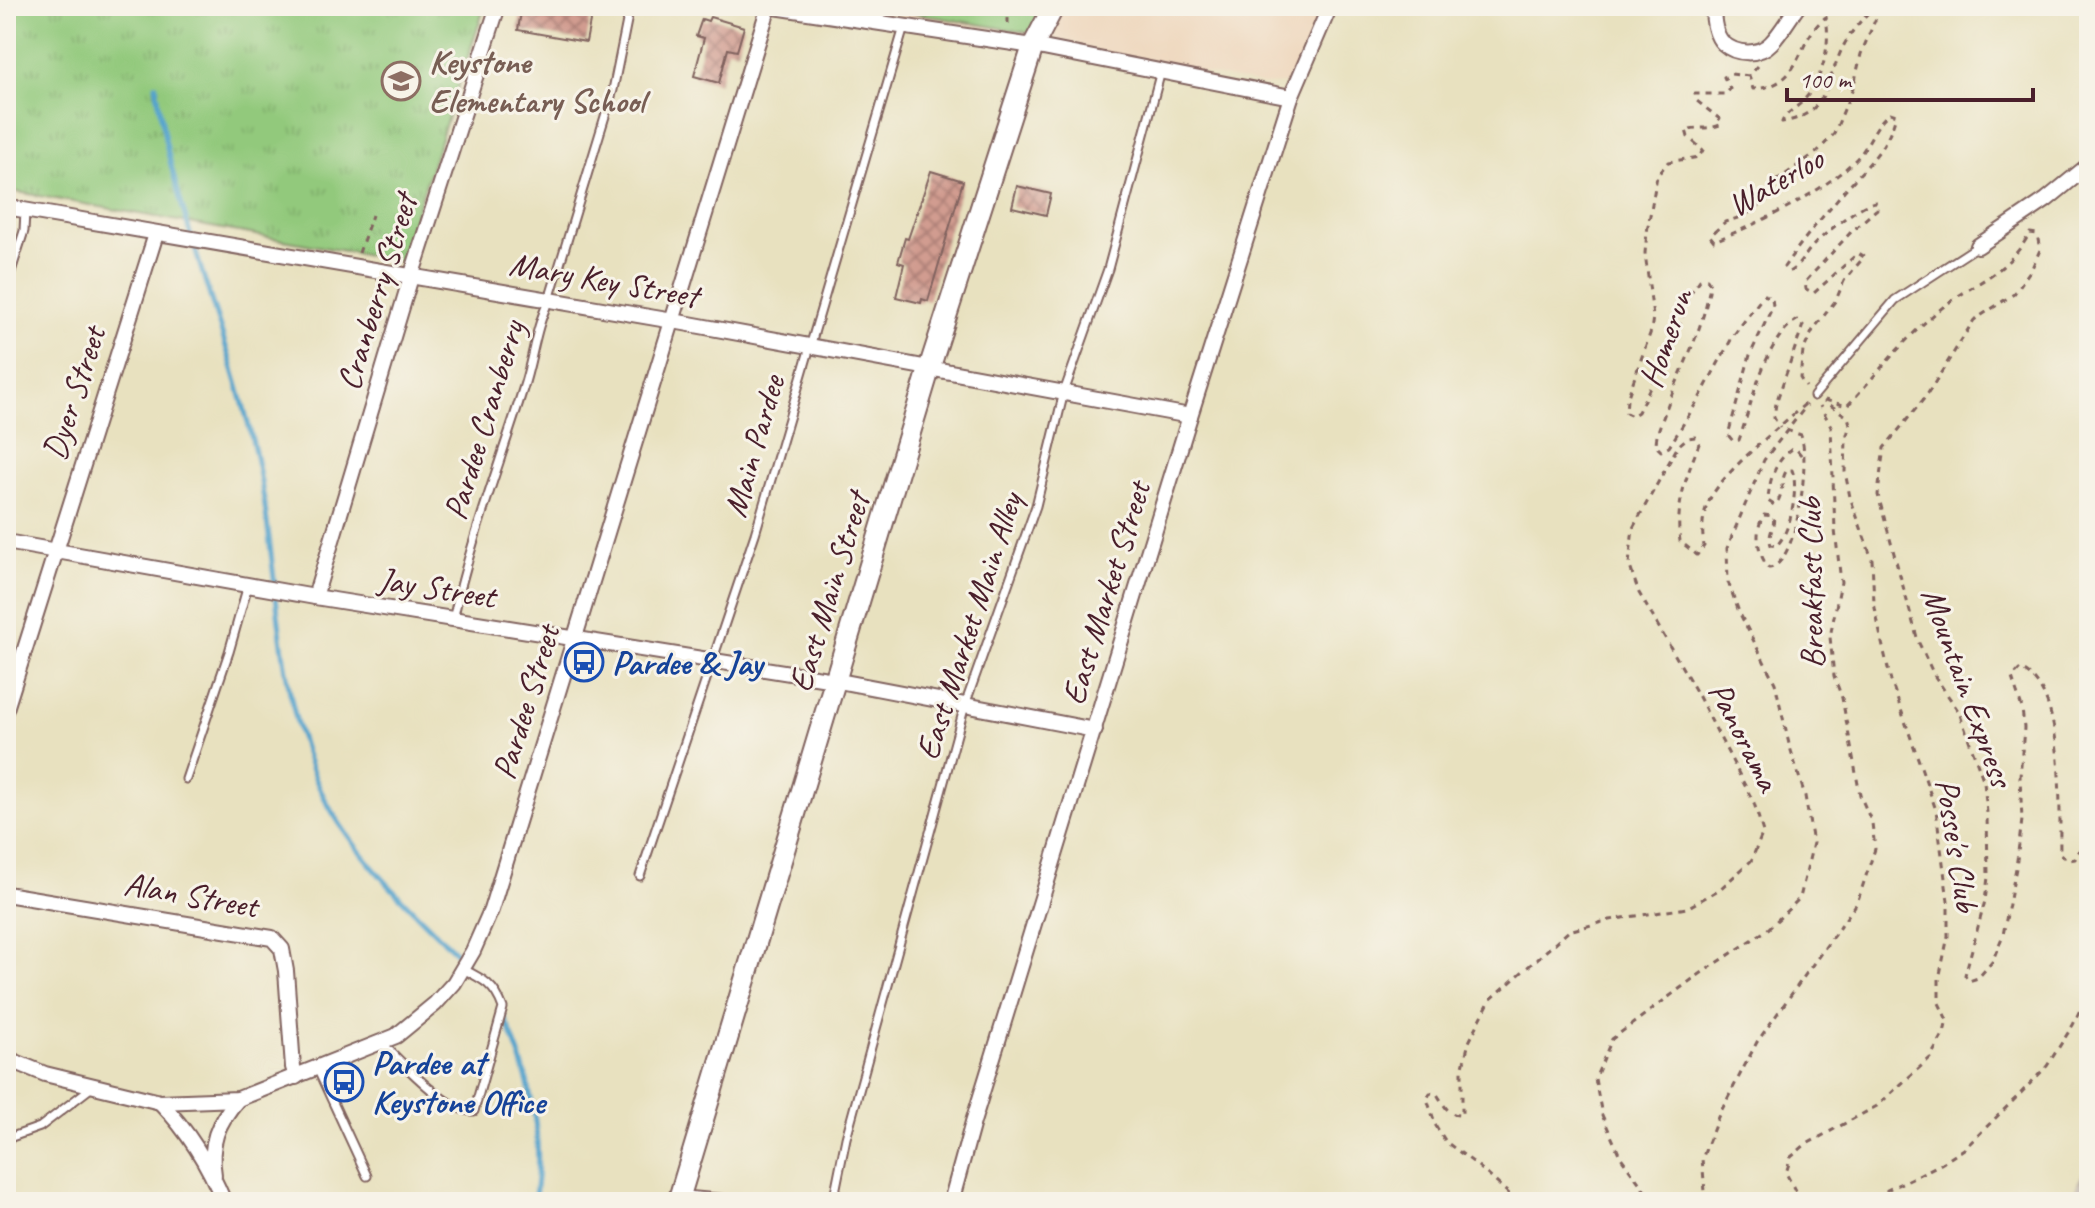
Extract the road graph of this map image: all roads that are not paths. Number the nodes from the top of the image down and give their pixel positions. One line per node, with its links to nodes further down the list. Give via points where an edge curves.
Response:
1 (498, 6): 17 (street, Cranberry Street)
2 (630, 6): 19 (lane, Pardee Cranberry, via 613,90)
3 (768, 6): 8 (street); 20 (street, Pardee Street)
4 (1054, 6): 9 (main road, East Main Street)
5 (1330, 6): 11 (street, East Market Street)
6 (1713, 6): 7 (street, via 1713,23 1723,43 1742,52 1758,52 1771,44)
7 (1798, 6)
8 (904, 27): 9 (street); 21 (lane, Main Pardee)
9 (1033, 46): 10 (street); 22 (main road, East Main Street)
10 (1161, 70): 11 (street); 23 (lane, East Market Main Alley, via 1108,269)
11 (1291, 97): 25 (street, East Market Street)
12 (2089, 165): 16 (street)
13 (6, 207): 14 (street, Mary Key Street)
14 (25, 211): 15 (street, Mary Key Street); 18 (lane)
15 (156, 234): 17 (street, Mary Key Street); 27 (street, Dyer Street)
16 (1978, 246): 24 (lane, via 1895,300)
17 (411, 277): 19 (street, Mary Key Street); 29 (street, Cranberry Street)
18 (6, 287)
19 (549, 300): 20 (street, Mary Key Street); 30 (lane, Pardee Cranberry, via 464,568)
20 (673, 321): 21 (street, Mary Key Street); 31 (street, Pardee Street)
21 (809, 345): 22 (street, Mary Key Street); 32 (lane, Main Pardee, via 755,534)
22 (930, 366): 23 (street, Mary Key Street); 33 (main road, East Main Street)
23 (1064, 392): 25 (street, Mary Key Street); 34 (lane, East Market Main Alley, via 1036,506)
24 (1814, 396)
25 (1190, 416): 36 (street, East Market Street)
26 (6, 542): 27 (street, Jay Street)
27 (55, 550): 28 (street, Jay Street); 35 (street, Dyer Street)
28 (248, 585): 29 (street, Jay Street); 37 (lane)
29 (315, 597): 30 (street, Jay Street)
30 (453, 620): 31 (street, Jay Street)
31 (576, 640): 32 (street, Jay Street); 40 (street, Pardee Street, via 491,910)
32 (710, 661): 33 (street, Jay Street); 38 (lane, Main Pardee)
33 (834, 680): 34 (street, Jay Street); 51 (main road, East Main Street)
34 (965, 705): 36 (street, Jay Street); 54 (lane, East Market Main Alley)
35 (6, 709)
36 (1095, 730): 55 (street, East Market Street)
37 (186, 779)
38 (640, 876)
39 (6, 894): 44 (street, Alan Street, via 272,938 282,949 286,971)
40 (463, 969): 41 (street, Pardee Street, via 435,1004); 41 (lane, via 489,982 503,1008 474,1111 465,1112 444,1100)
41 (381, 1042): 43 (street, Pardee Street)
42 (6, 1058): 45 (street)
43 (317, 1068): 44 (street, Pardee Street); 49 (lane)
44 (296, 1077): 46 (street, Pardee Street)
45 (95, 1085): 47 (street); 48 (lane, via 40,1127)
46 (238, 1099): 47 (street, Pardee Street); 50 (street, via 213,1137)
47 (160, 1102): 50 (street, via 183,1126)
48 (6, 1139)
49 (367, 1176)
50 (214, 1178): 52 (street)
51 (679, 1200): 53 (street)
52 (224, 1202)
53 (723, 1202)
54 (833, 1202)
55 (951, 1202)

